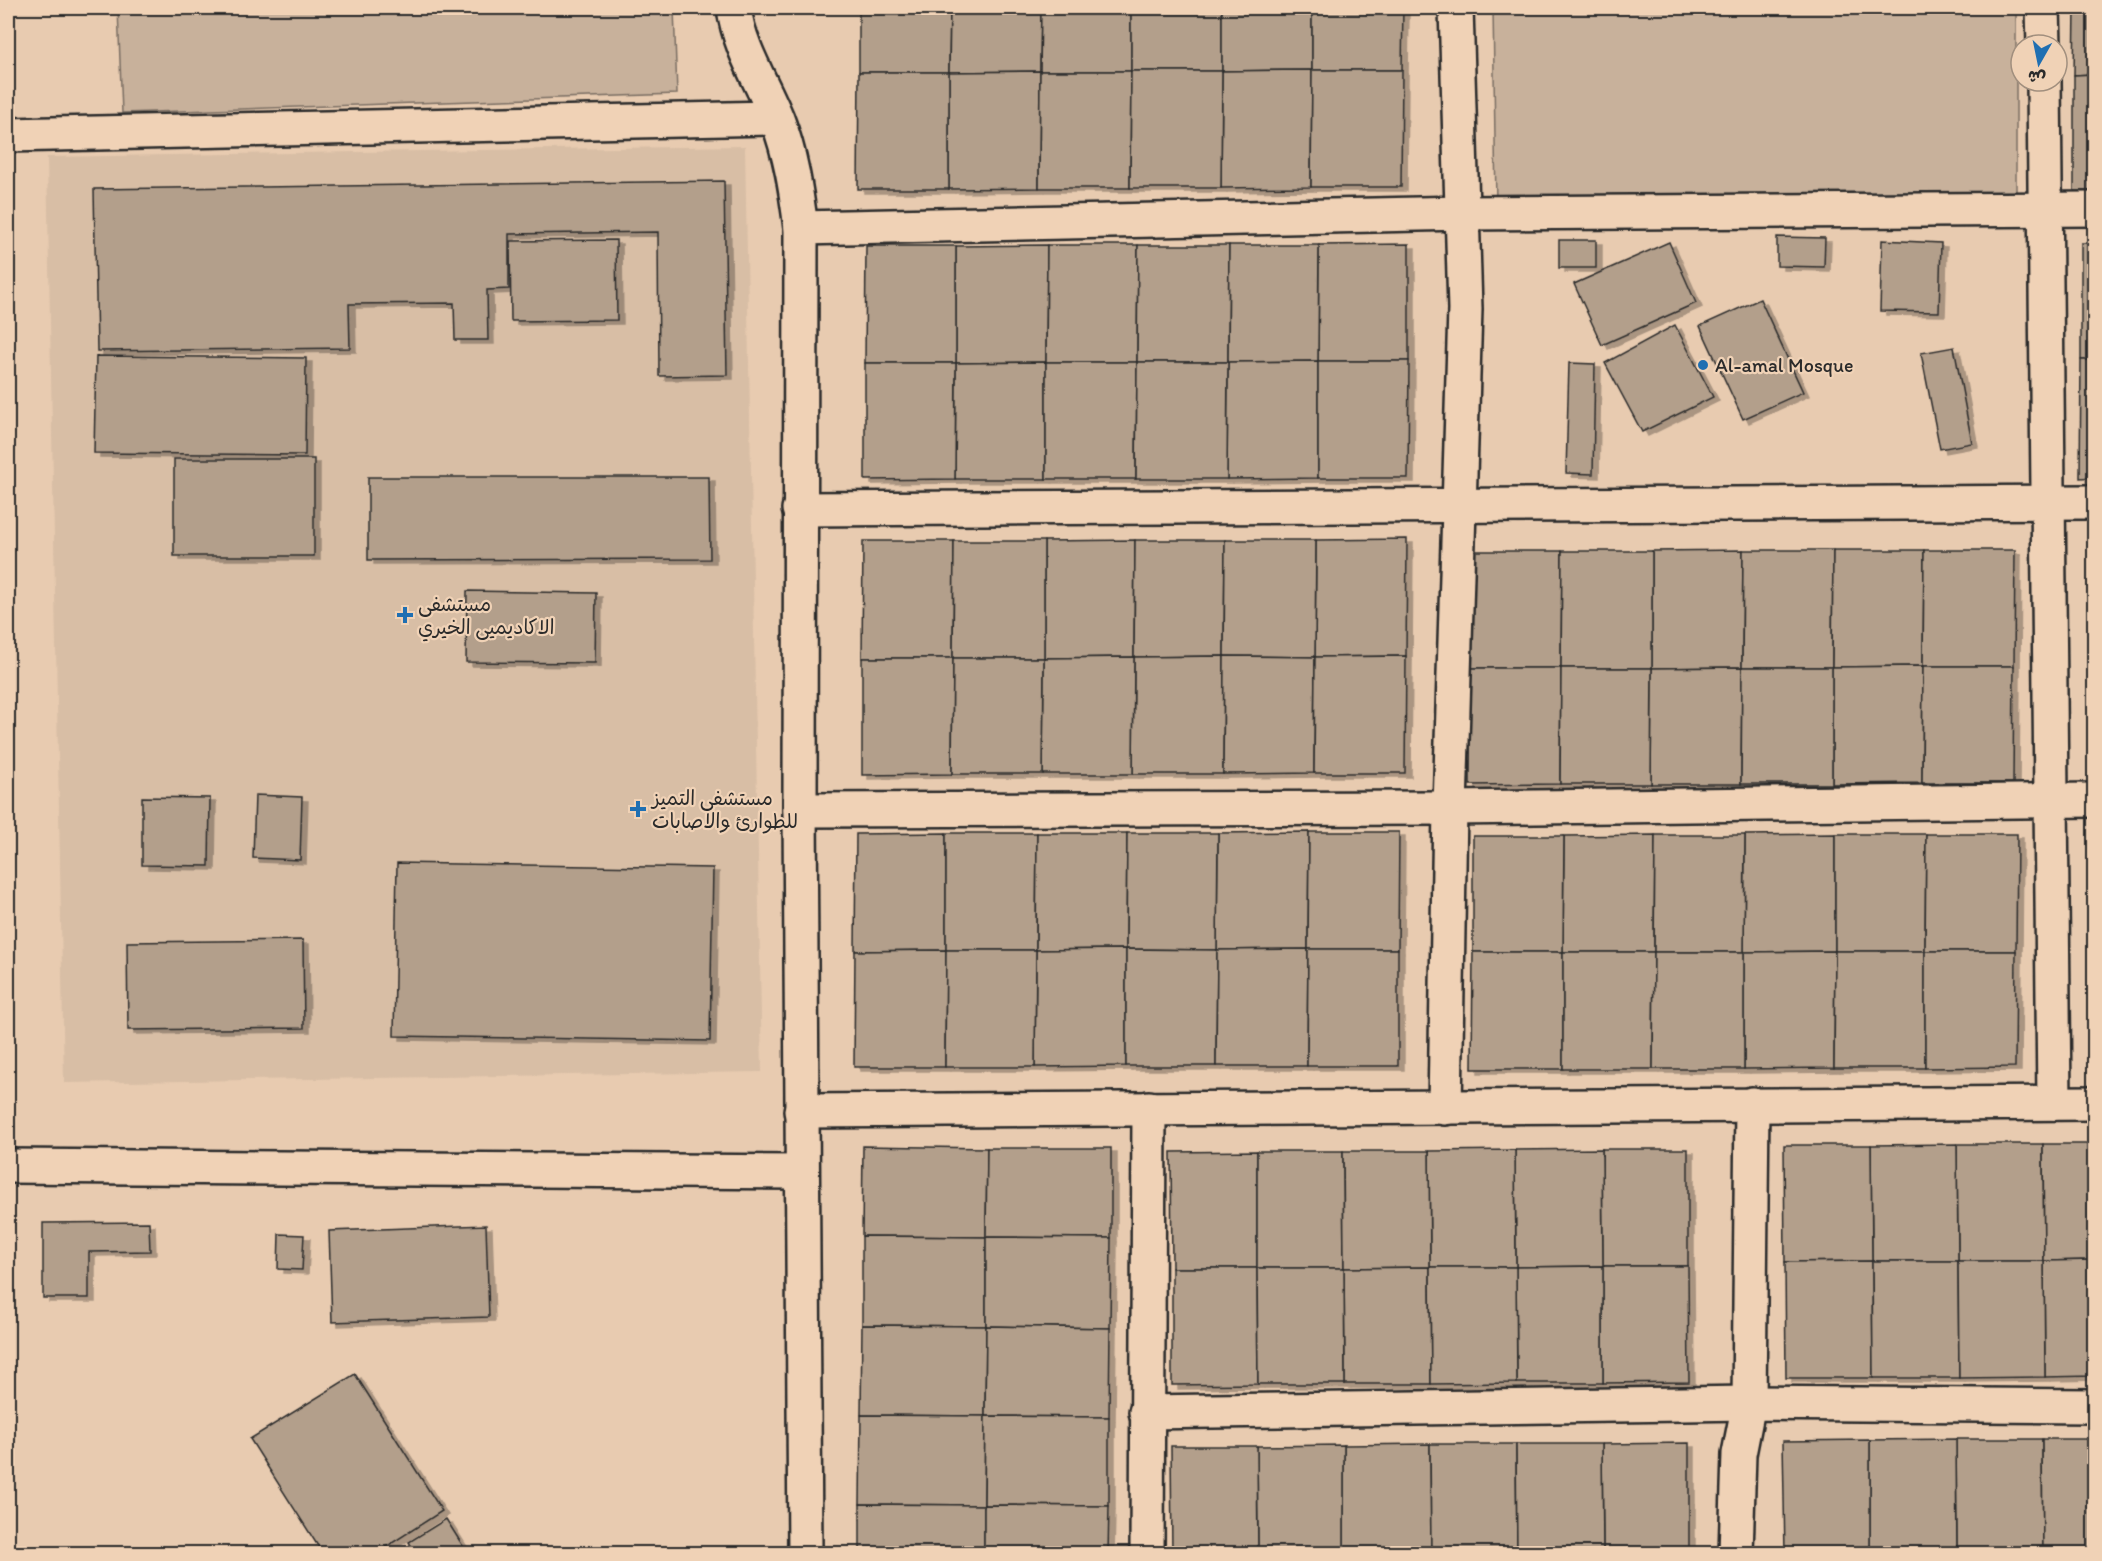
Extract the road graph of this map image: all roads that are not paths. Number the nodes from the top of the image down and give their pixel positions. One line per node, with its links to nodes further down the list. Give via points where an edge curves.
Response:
1 (734, 8): 6 (street, via 748,59)
2 (1456, 8): 10 (street)
3 (2043, 8): 4 (street)
4 (2044, 33)
5 (2044, 93): 8 (street)
6 (776, 118): 7 (street); 11 (street, via 789,153)
7 (8, 135)
8 (2046, 209): 9 (street); 10 (street); 12 (street)
9 (2094, 209)
10 (1463, 213): 11 (street); 14 (street)
11 (801, 228): 15 (street)
12 (2048, 502): 13 (street); 14 (street); 17 (street)
13 (2094, 502)
14 (1460, 506): 15 (street); 18 (street)
15 (799, 509): 19 (street)
16 (2094, 800): 17 (street)
17 (2050, 801): 18 (street); 20 (street)
18 (1450, 808): 19 (street); 24 (street)
19 (800, 810): 25 (street)
20 (2054, 1103): 21 (street); 22 (street)
21 (2094, 1103)
22 (1752, 1104): 24 (street); 28 (street)
23 (1149, 1108): 24 (street); 25 (street); 30 (street)
24 (1445, 1108)
25 (801, 1111): 27 (street)
26 (8, 1166): 27 (street)
27 (801, 1172): 31 (street)
28 (1749, 1403): 29 (street); 30 (street); 33 (street, via 1739,1454)
29 (2094, 1406)
30 (1146, 1412): 32 (street)
31 (805, 1554)
32 (1147, 1554)
33 (1736, 1554)

